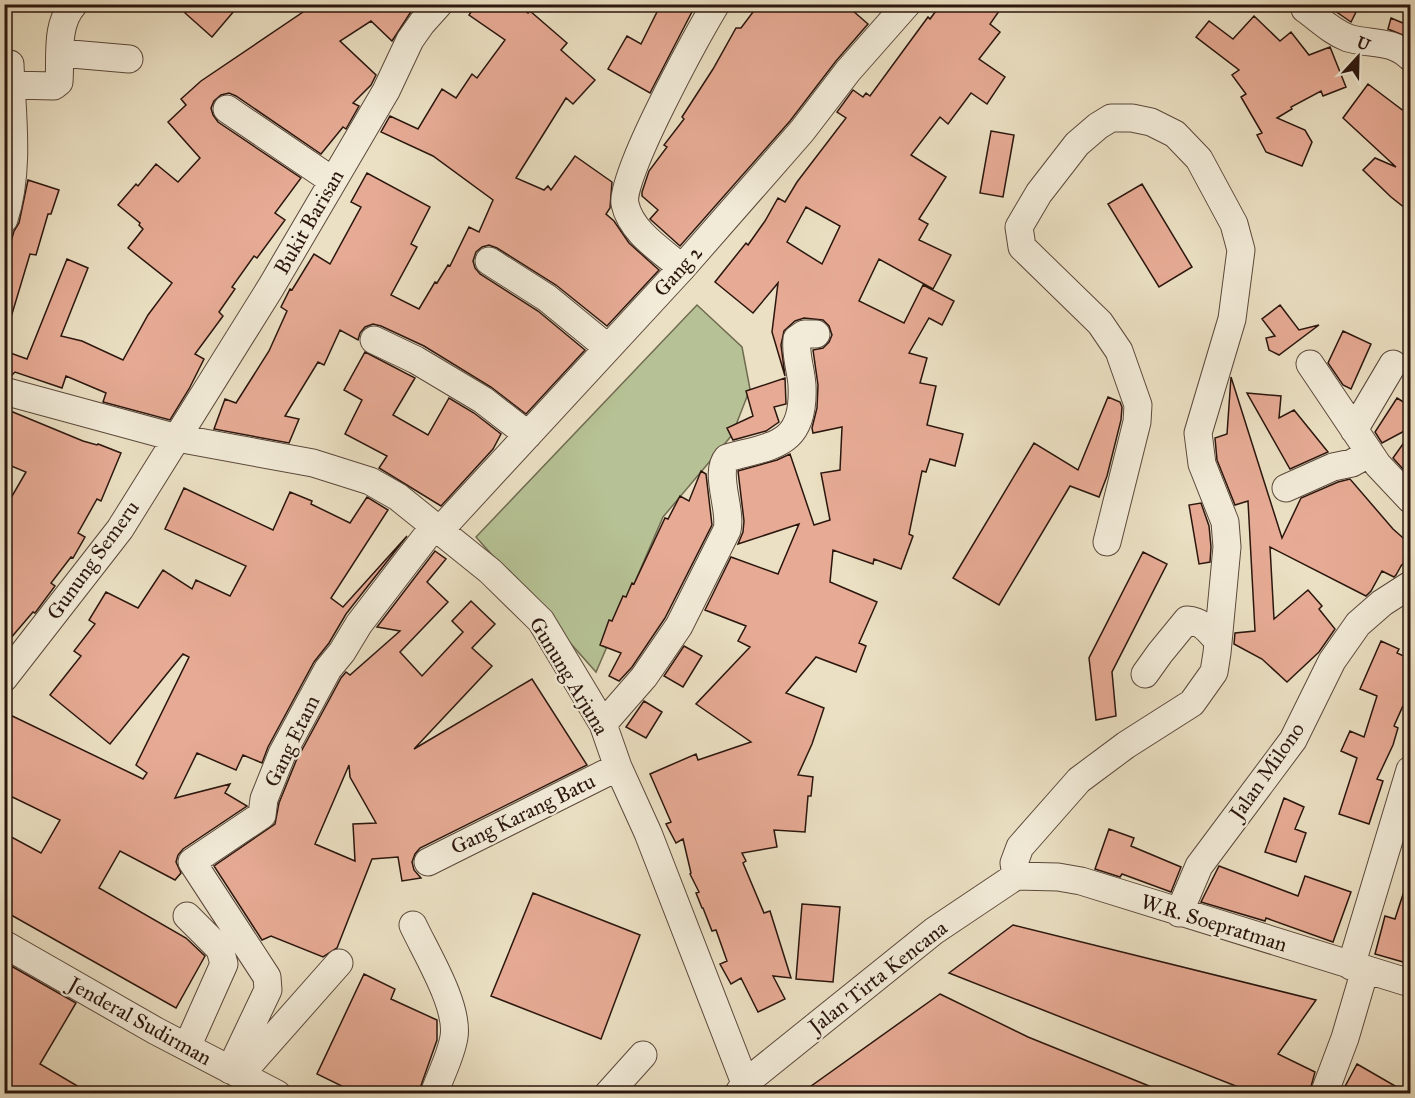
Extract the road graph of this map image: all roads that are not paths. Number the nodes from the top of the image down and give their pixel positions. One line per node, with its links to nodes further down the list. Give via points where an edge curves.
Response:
1 (74, 4): 6 (street, via 64,18)
2 (439, 4): 12 (street, Bukit Barisan, via 410,40 386,91)
3 (716, 4): 15 (street, via 644,142 624,201 632,223)
4 (907, 4): 15 (street, Gang 2)
5 (1305, 9): 7 (street, via 1335,32 1396,46)
6 (60, 52): 8 (street); 9 (street, via 57,85)
7 (1410, 57)
8 (129, 59)
9 (8, 74): 11 (street)
10 (227, 109): 12 (street)
11 (9, 174): 13 (street, via 10,202)
12 (333, 182): 24 (street, Bukit Barisan)
13 (4, 219)
14 (489, 261): 18 (street, via 547,298)
15 (682, 268): 18 (street, Gang 2)
16 (816, 334): 34 (street, via 796,339 802,384 793,432 779,444 723,462 727,530 679,626 644,677)
17 (374, 339): 23 (street, via 483,400)
18 (608, 348): 23 (street, Gang 2)
19 (1310, 364): 22 (street)
20 (1393, 364): 22 (street)
21 (4, 391): 24 (street, Gunung Arjuna)
22 (1354, 430): 25 (street)
23 (528, 435): 28 (street, Gang 2)
24 (177, 438): 28 (street, Gunung Arjuna, via 312,463 370,481); 33 (street, Gunung Semeru, via 120,529)
25 (1370, 453): 26 (street); 27 (street)
26 (1286, 488)
27 (1410, 499)
28 (437, 528): 34 (street, Gunung Arjuna, via 490,571 541,621); 48 (street, Gang Etam, via 328,669 282,754 264,799 262,815 192,862 267,978 268,990)
29 (1107, 542): 31 (street, via 1138,405 1119,351 1100,323 1022,248 1019,227 1039,193 1077,144 1111,118 1132,117 1175,134 1199,159 1234,224 1241,250 1232,319 1198,433 1202,464 1225,522 1227,547)
30 (1408, 591): 39 (street, Jalan Milono, via 1382,603 1358,624 1332,661 1293,740 1199,866)
31 (1218, 640): 32 (street, via 1203,625 1187,620); 38 (street, via 1214,672 1192,703 1079,780 1020,847 1014,863)
32 (1145, 674)
33 (4, 678)
34 (603, 724): 35 (street, Gunung Arjuna)
35 (618, 767): 37 (street, Gang Karang Batu); 49 (street, Gunung Arjuna, via 648,832)
36 (1410, 770): 44 (street)
37 (428, 862)
38 (1016, 876): 39 (street, W.R. Soepratman, via 1081,881); 49 (street, Jalan Tirta Kencana, via 934,931)
39 (1179, 913): 44 (street, W.R. Soepratman)
40 (187, 916): 46 (street, via 220,949 224,964)
41 (412, 925): 51 (street, via 454,1016 454,1036)
42 (4, 944): 46 (street, Jenderal Sudirman)
43 (339, 963): 48 (street)
44 (1358, 968): 45 (street, W.R. Soepratman); 53 (street, via 1345,1038)
45 (1410, 983)
46 (187, 1047): 48 (street, Jenderal Sudirman)
47 (644, 1055): 52 (street)
48 (235, 1073): 50 (street, Jenderal Sudirman)
49 (741, 1088)
50 (277, 1094)
51 (434, 1094)
52 (608, 1094)
53 (1324, 1094)

